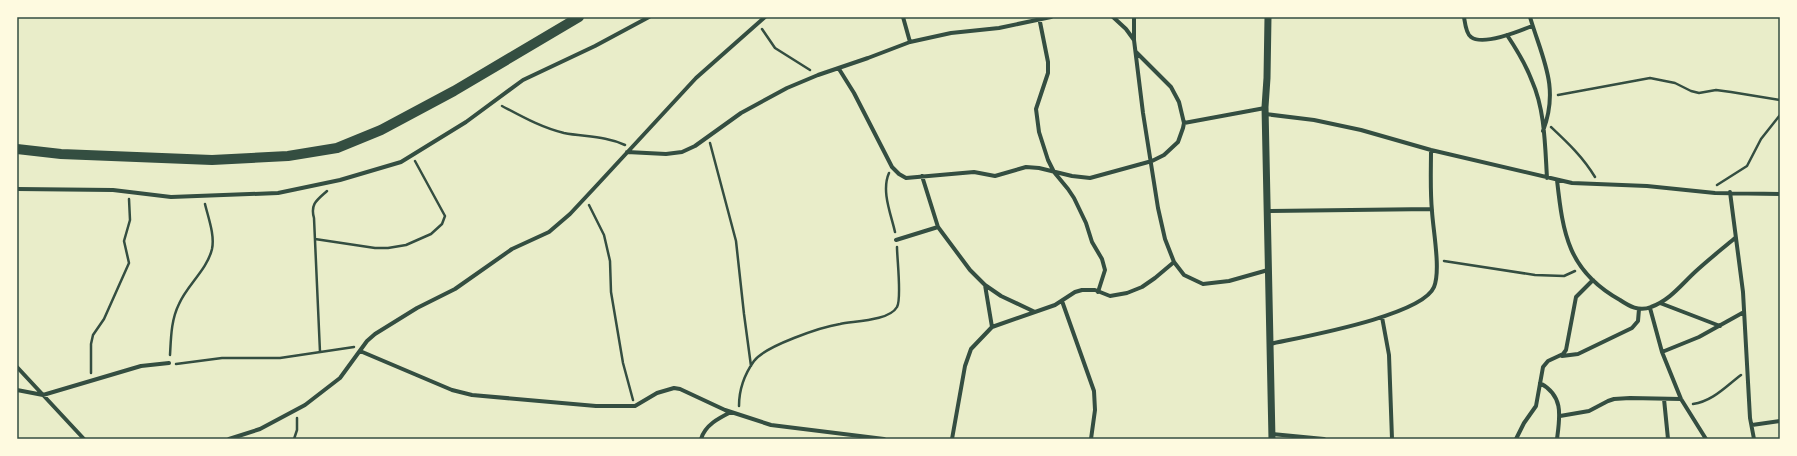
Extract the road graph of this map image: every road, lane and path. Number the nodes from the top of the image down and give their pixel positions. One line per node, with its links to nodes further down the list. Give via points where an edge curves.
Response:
1 (579, 17): 30 (main road, via 454,91 381,130 337,148 288,156 212,160 61,154)
2 (649, 17): 22 (street, via 523,80)
3 (765, 17): 12 (street)
4 (903, 17): 16 (street)
5 (1051, 17): 11 (street)
6 (1114, 17): 15 (street)
7 (1134, 17): 15 (street)
8 (1268, 17): 23 (street)
9 (1464, 17): 14 (street, via 1470,37 1493,39)
10 (1530, 17): 13 (street)
11 (1039, 18): 16 (street, via 999,28 951,33); 36 (street, via 1048,73 1037,103 1037,116 1044,146)
12 (759, 23): 19 (path, via 776,48); 29 (street, via 696,78)
13 (1532, 26): 14 (street); 20 (street, via 1548,71)
14 (1507, 35): 27 (street, via 1533,82)
15 (1134, 40): 17 (street)
16 (910, 42): 18 (street)
17 (1136, 52): 25 (street, via 1171,87 1179,102); 34 (street)
18 (839, 69): 19 (street); 35 (street)
19 (818, 75): 28 (street, via 787,88 741,113)
20 (1549, 96): 21 (path, via 1650,78 1675,83 1699,93 1716,90); 26 (street)
21 (1780, 100)
22 (494, 102): 29 (path, via 531,121 563,133 609,139); 33 (street)
23 (1265, 111): 25 (street); 31 (street, via 1361,130); 50 (street)
24 (1780, 115): 44 (path, via 1769,127 1747,166)
25 (1184, 122): 34 (street, via 1178,142 1164,155)
26 (1546, 123): 27 (street); 41 (path, via 1585,160)
27 (1543, 131): 38 (street)
28 (709, 137): 32 (street, via 682,152); 78 (path, via 736,241)
29 (632, 147): 32 (street)
30 (17, 149)
31 (1431, 150): 38 (street); 49 (street)
32 (627, 152): 48 (street)
33 (412, 155): 39 (street, via 401,162); 53 (path, via 445,216 442,224 431,234 406,245 388,248)
34 (1152, 161): 36 (street, via 1090,178); 56 (street, via 1165,239)
35 (892, 167): 37 (street, via 906,178); 54 (path, via 887,177 886,190)
36 (1054, 172): 37 (street, via 1026,167 995,176 974,172); 61 (street, via 1074,198 1102,259 1105,270)
37 (922, 176): 51 (street)
38 (1547, 178): 40 (street)
39 (340, 180): 47 (street, via 278,193); 53 (path, via 316,200 312,208)
40 (1557, 180): 41 (street); 57 (street, via 1561,218 1571,250)
41 (1600, 184): 44 (street)
42 (17, 189): 43 (street)
43 (129, 192): 47 (street, via 171,197); 81 (path, via 130,220 124,241 129,263 104,319 93,335)
44 (1703, 192): 45 (street)
45 (1730, 192): 46 (street); 52 (street)
46 (1780, 194)
47 (204, 196): 77 (path, via 212,249 179,303 173,321)
48 (585, 198): 72 (street, via 549,232 512,249 455,289 417,308 375,334); 88 (path, via 604,235 610,261 611,292 623,363)
49 (1432, 210): 50 (street); 55 (street)
50 (1267, 211): 58 (street)
51 (938, 227): 54 (street); 60 (street, via 954,250)
52 (1735, 238): 63 (street, via 1695,272 1673,295); 67 (street)
53 (314, 239): 74 (path)
54 (896, 240): 78 (path, via 900,301 895,310 869,320 839,324 802,335 760,355)
55 (1436, 259): 57 (path, via 1535,275 1564,276); 68 (street, via 1436,279 1431,291 1416,302)
56 (1174, 262): 58 (street, via 1184,274 1203,284 1230,281); 61 (street, via 1142,287 1127,293 1110,296)
57 (1581, 269): 59 (street)
58 (1268, 270): 71 (street)
59 (1593, 280): 65 (street, via 1616,298); 76 (street, via 1576,297 1566,350)
60 (985, 285): 66 (street, via 1001,296); 70 (street)
61 (1098, 292): 62 (street, via 1082,290)
62 (1062, 301): 66 (street); 102 (street, via 1094,391 1095,410)
63 (1660, 303): 64 (street); 69 (street)
64 (1650, 308): 65 (street); 75 (street)
65 (1639, 309): 76 (street, via 1636,325 1623,334 1578,354)
66 (1035, 312): 70 (street)
67 (1744, 312): 69 (street); 80 (street)
68 (1382, 317): 71 (street); 104 (street, via 1389,355)
69 (1720, 326): 75 (street)
70 (992, 327): 101 (street, via 971,349)
71 (1270, 344): 95 (street)
72 (364, 346): 73 (street); 74 (path)
73 (360, 351): 88 (street, via 452,390 472,395 596,406); 89 (street, via 340,378)
74 (320, 352): 77 (path, via 280,358 222,358)
75 (1662, 352): 86 (street)
76 (1560, 356): 82 (street, via 1548,361 1543,367)
77 (169, 364): 81 (street, via 141,366)
78 (751, 366): 91 (path, via 739,391)
79 (17, 367): 84 (street)
80 (1747, 371): 87 (path, via 1715,397 1700,403); 94 (street)
81 (91, 381): 84 (street)
82 (1540, 383): 92 (street, via 1555,397); 105 (street, via 1536,406)
83 (17, 390): 84 (street)
84 (43, 395): 96 (street)
85 (1664, 399): 86 (street); 92 (street, via 1614,399 1589,410); 107 (street)
86 (1681, 399): 87 (street)
87 (1684, 405): 108 (street)
88 (634, 406): 90 (street, via 657,393 674,388)
89 (298, 408): 97 (street, via 260,429); 98 (path)
90 (731, 412): 91 (street); 99 (street, via 709,426)
91 (739, 414): 100 (street, via 771,424)
92 (1560, 416): 106 (street)
93 (1780, 421): 94 (street)
94 (1752, 425): 109 (street)
95 (1272, 436): 103 (street)
96 (84, 439)
97 (229, 439)
98 (294, 439)
99 (701, 439)
100 (884, 439)
101 (952, 439)
102 (1091, 439)
103 (1324, 439)
104 (1392, 439)
105 (1516, 439)
106 (1557, 439)
107 (1668, 439)
108 (1706, 439)
109 (1754, 439)

